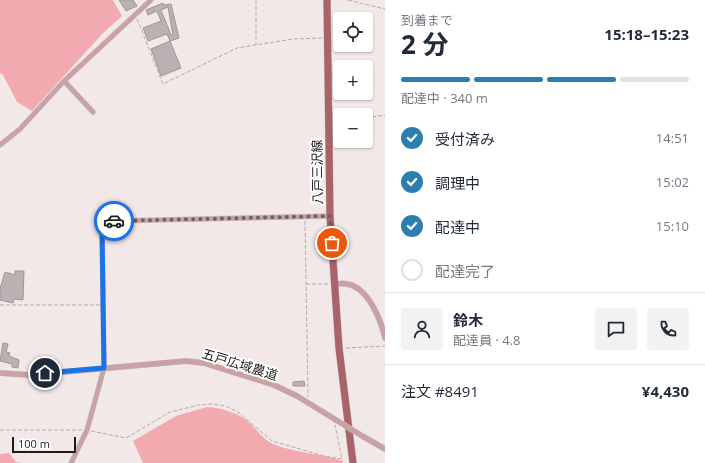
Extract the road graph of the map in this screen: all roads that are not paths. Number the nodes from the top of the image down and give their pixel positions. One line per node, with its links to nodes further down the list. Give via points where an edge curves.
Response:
1 (151, 0): 3 (street)
2 (327, 0): 6 (main road, 八戸三沢線)
3 (64, 81): 4 (street); 5 (street, via 20,129)
4 (94, 112)
5 (0, 145)
6 (330, 216): 7 (main road, 八戸三沢線); 9 (street, via 106,223 102,229)
7 (334, 284): 8 (street, via 348,284 364,294 376,314); 13 (main road, 八戸三沢線)
8 (385, 338)
9 (104, 368): 10 (street, 五戸広域農道, via 30,375); 11 (street, 五戸広域農道, bridge, via 186,361 204,363 274,385 308,402); 12 (street, via 87,430)
10 (0, 373)
11 (385, 449)
12 (71, 463)
13 (353, 463)

